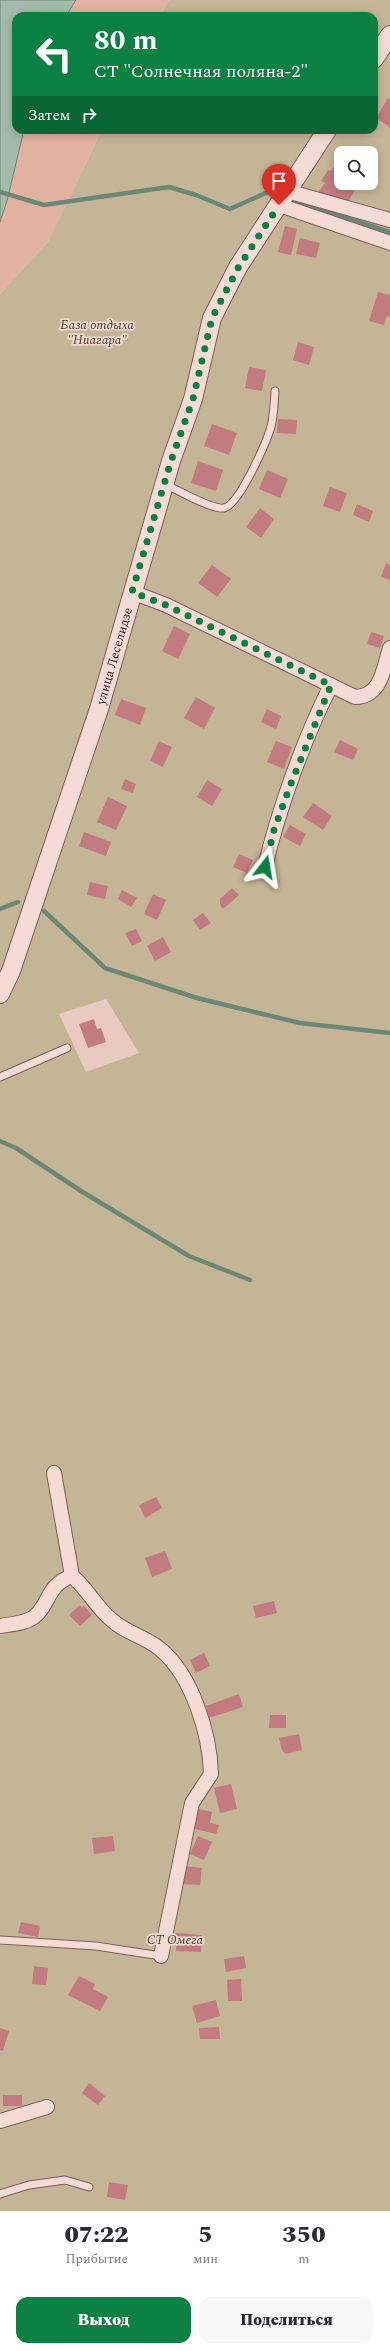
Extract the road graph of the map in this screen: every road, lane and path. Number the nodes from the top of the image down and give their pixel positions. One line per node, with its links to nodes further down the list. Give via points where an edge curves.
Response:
1 (390, 35): 2 (street)
2 (378, 53)
3 (324, 134): 4 (street, улица Леселидзе)
4 (283, 198): 5 (street); 6 (street); 8 (street, улица Леселидзе, via 238,268 212,318 193,399)
5 (390, 220)
6 (390, 243)
7 (275, 391): 8 (lane, via 270,430 243,487 230,505 225,508 214,506)
8 (165, 484): 9 (street, улица Леселидзе)
9 (132, 592): 11 (street, via 166,605); 13 (street, улица Леселидзе, via 99,709 11,971)
10 (390, 648): 11 (street, via 380,680 373,692 365,696 355,696)
11 (331, 685): 12 (street, via 274,830)
12 (265, 867)
13 (0, 994)
14 (67, 1048): 15 (lane)
15 (0, 1077)
16 (54, 1473): 17 (street)
17 (72, 1576): 18 (street, via 61,1580 52,1589 35,1616 25,1622); 20 (street, via 85,1587 95,1604 114,1622 161,1649 178,1668 198,1705 211,1774 192,1803)
18 (0, 1626)
19 (0, 1940): 20 (lane, via 96,1946)
20 (161, 1956)
21 (47, 2107): 22 (street)
22 (0, 2121)
23 (89, 2187): 24 (lane, via 65,2180 29,2185)
24 (0, 2194)

